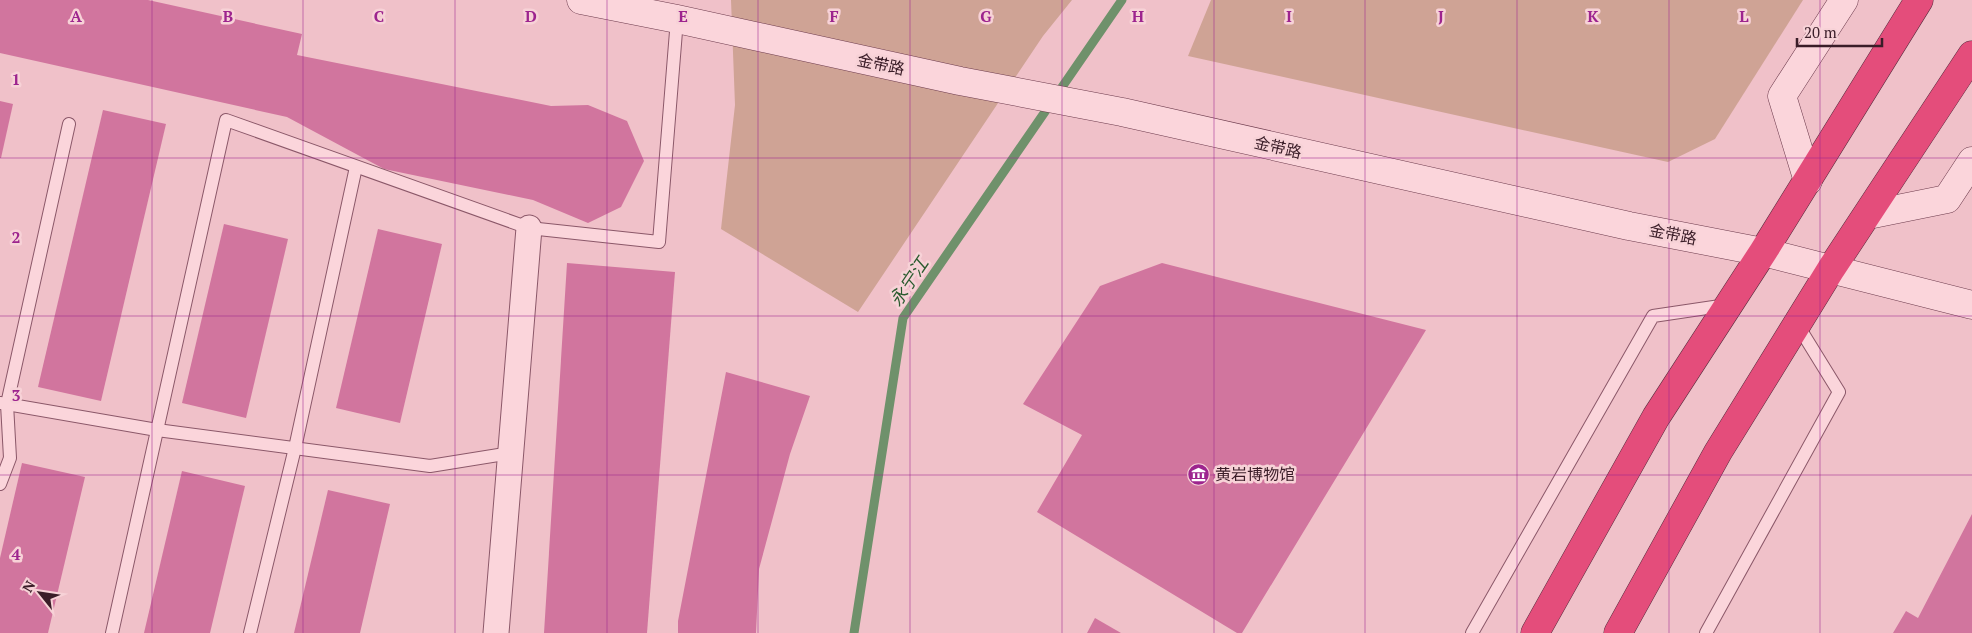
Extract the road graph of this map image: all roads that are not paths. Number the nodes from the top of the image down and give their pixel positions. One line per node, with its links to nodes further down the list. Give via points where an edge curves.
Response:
1 (580, 0): 4 (main road, 金带路)
2 (1844, 0): 9 (main road, via 1782,96)
3 (1919, 0): 9 (highway)
4 (677, 19): 11 (lane, via 660,242); 12 (main road, 金带路, via 960,81 1122,112 1629,226)
5 (1972, 55): 10 (highway)
6 (70, 124): 17 (lane)
7 (1972, 161): 10 (main road, via 1947,199)
8 (356, 167): 11 (lane); 18 (lane, via 226,120); 19 (lane)
9 (1808, 181): 12 (highway)
10 (1868, 215): 13 (highway)
11 (529, 228): 20 (street)
12 (1763, 252): 13 (main road, 金带路); 14 (highway)
13 (1831, 269): 15 (main road, 金带路); 16 (highway)
14 (1729, 305): 25 (lane, via 1653,316); 26 (highway, via 1656,417)
15 (1972, 305)
16 (1797, 324): 27 (highway, via 1718,452); 28 (lane, via 1839,392)
17 (4, 404): 18 (lane); 21 (lane, via 10,458)
18 (157, 430): 19 (lane); 22 (lane)
19 (295, 448): 20 (lane, via 430,466); 23 (lane)
20 (511, 454): 24 (street)
21 (0, 484)
22 (112, 633)
23 (250, 633)
24 (496, 633)
25 (1472, 633)
26 (1535, 633)
27 (1618, 633)
28 (1706, 633)

